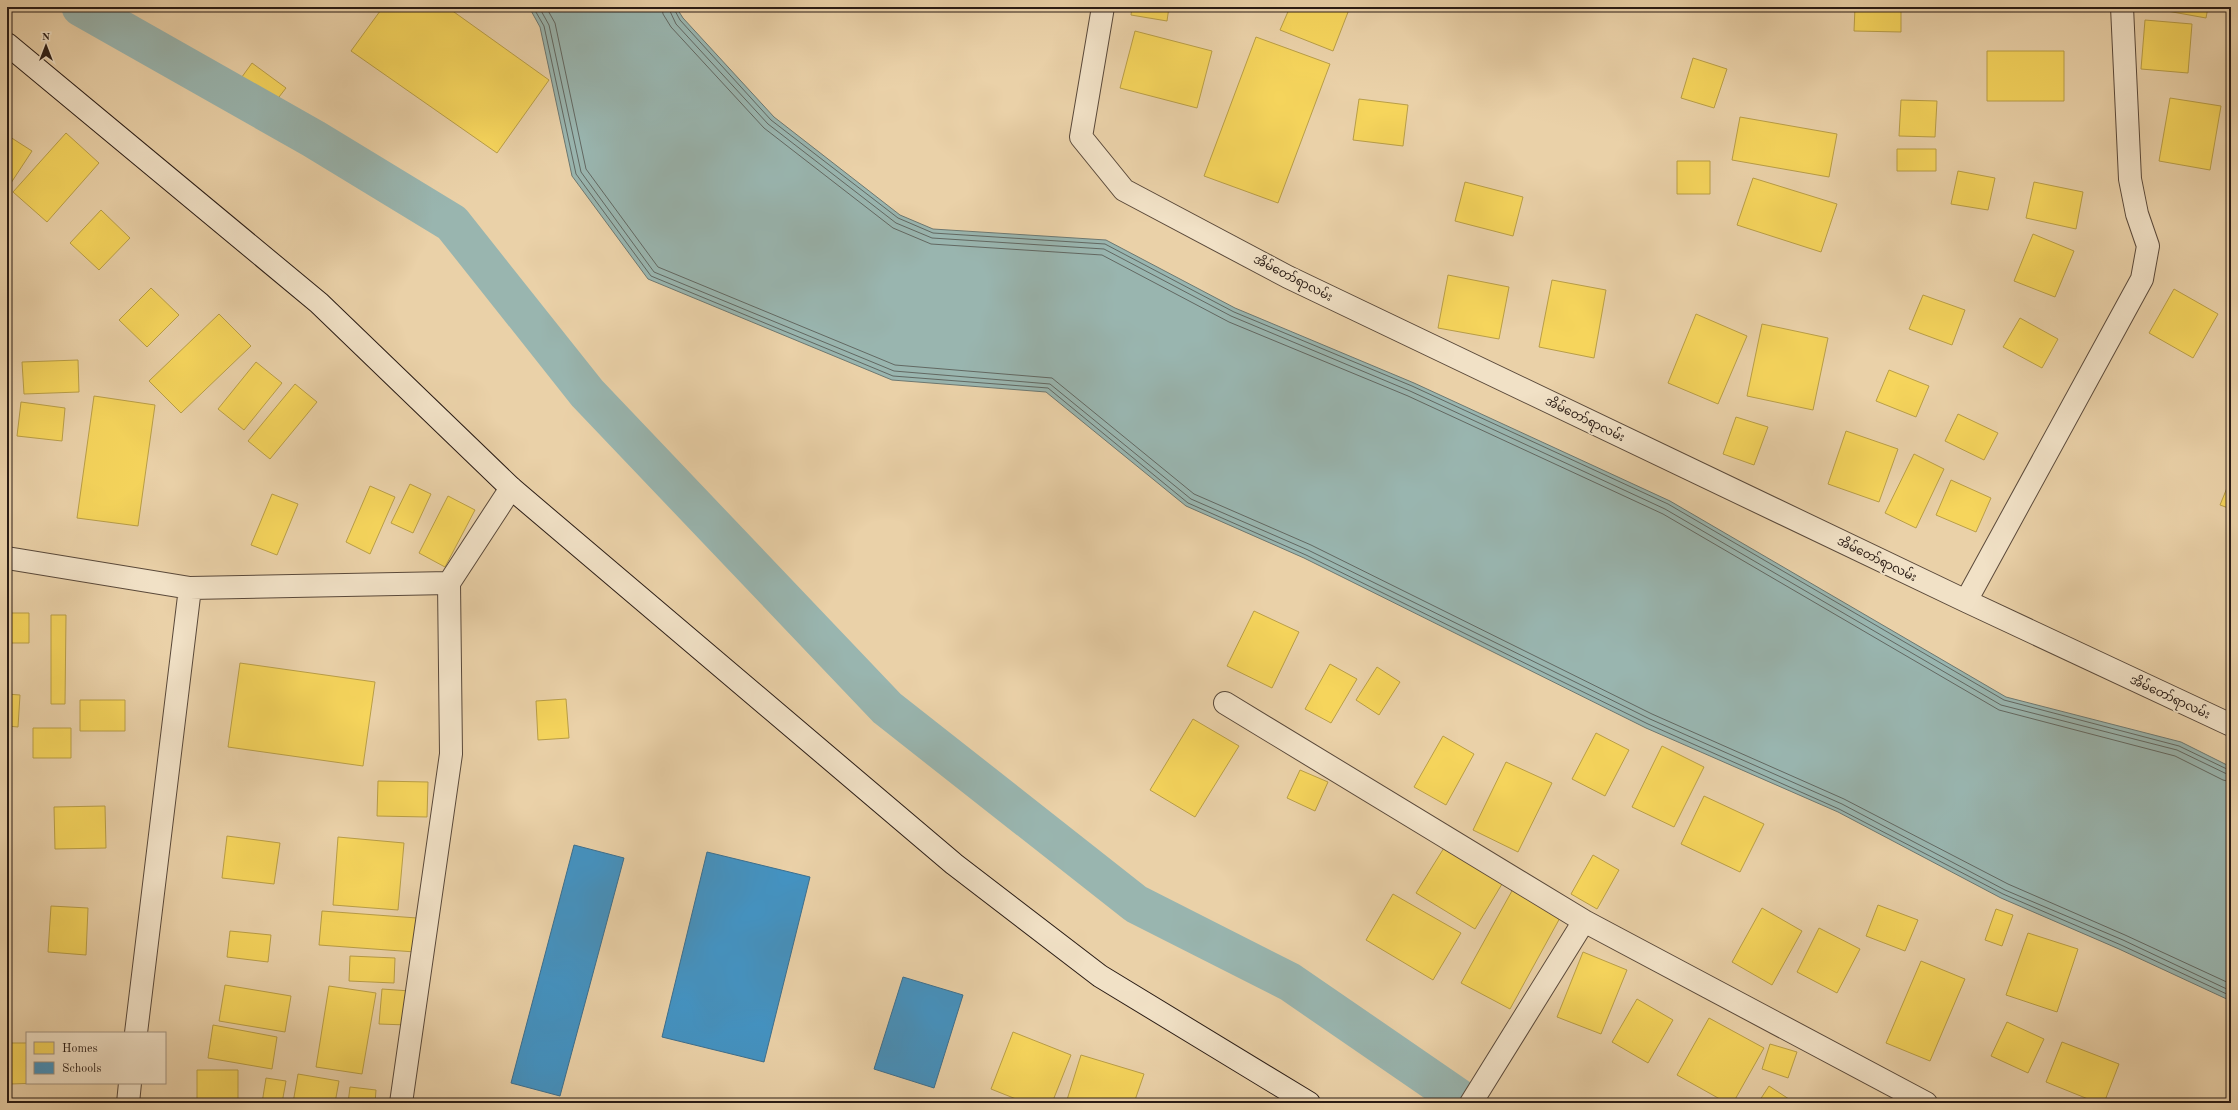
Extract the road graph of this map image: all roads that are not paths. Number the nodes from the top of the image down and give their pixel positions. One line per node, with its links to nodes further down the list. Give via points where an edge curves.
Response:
1 (1103, 7): 8 (street, အိမ်တော်ရာလမ်း, via 1081,137 1124,190 1288,277)
2 (2122, 7): 8 (street, via 2130,179 2137,214 2148,246 2142,278)
3 (7, 44): 4 (street, via 319,303)
4 (511, 488): 6 (street); 16 (street, via 954,864 1100,976)
5 (7, 558): 7 (street)
6 (449, 583): 7 (street); 15 (street, via 451,754)
7 (190, 588): 12 (street)
8 (1966, 601): 10 (street, အိမ်တော်ရာလမ်း)
9 (1225, 703): 11 (street)
10 (2231, 725)
11 (1584, 921): 17 (street); 18 (street)
12 (136, 1032)
13 (130, 1084): 14 (street)
14 (128, 1103)
15 (401, 1103)
16 (1308, 1103)
17 (1471, 1103)
18 (1926, 1103)

